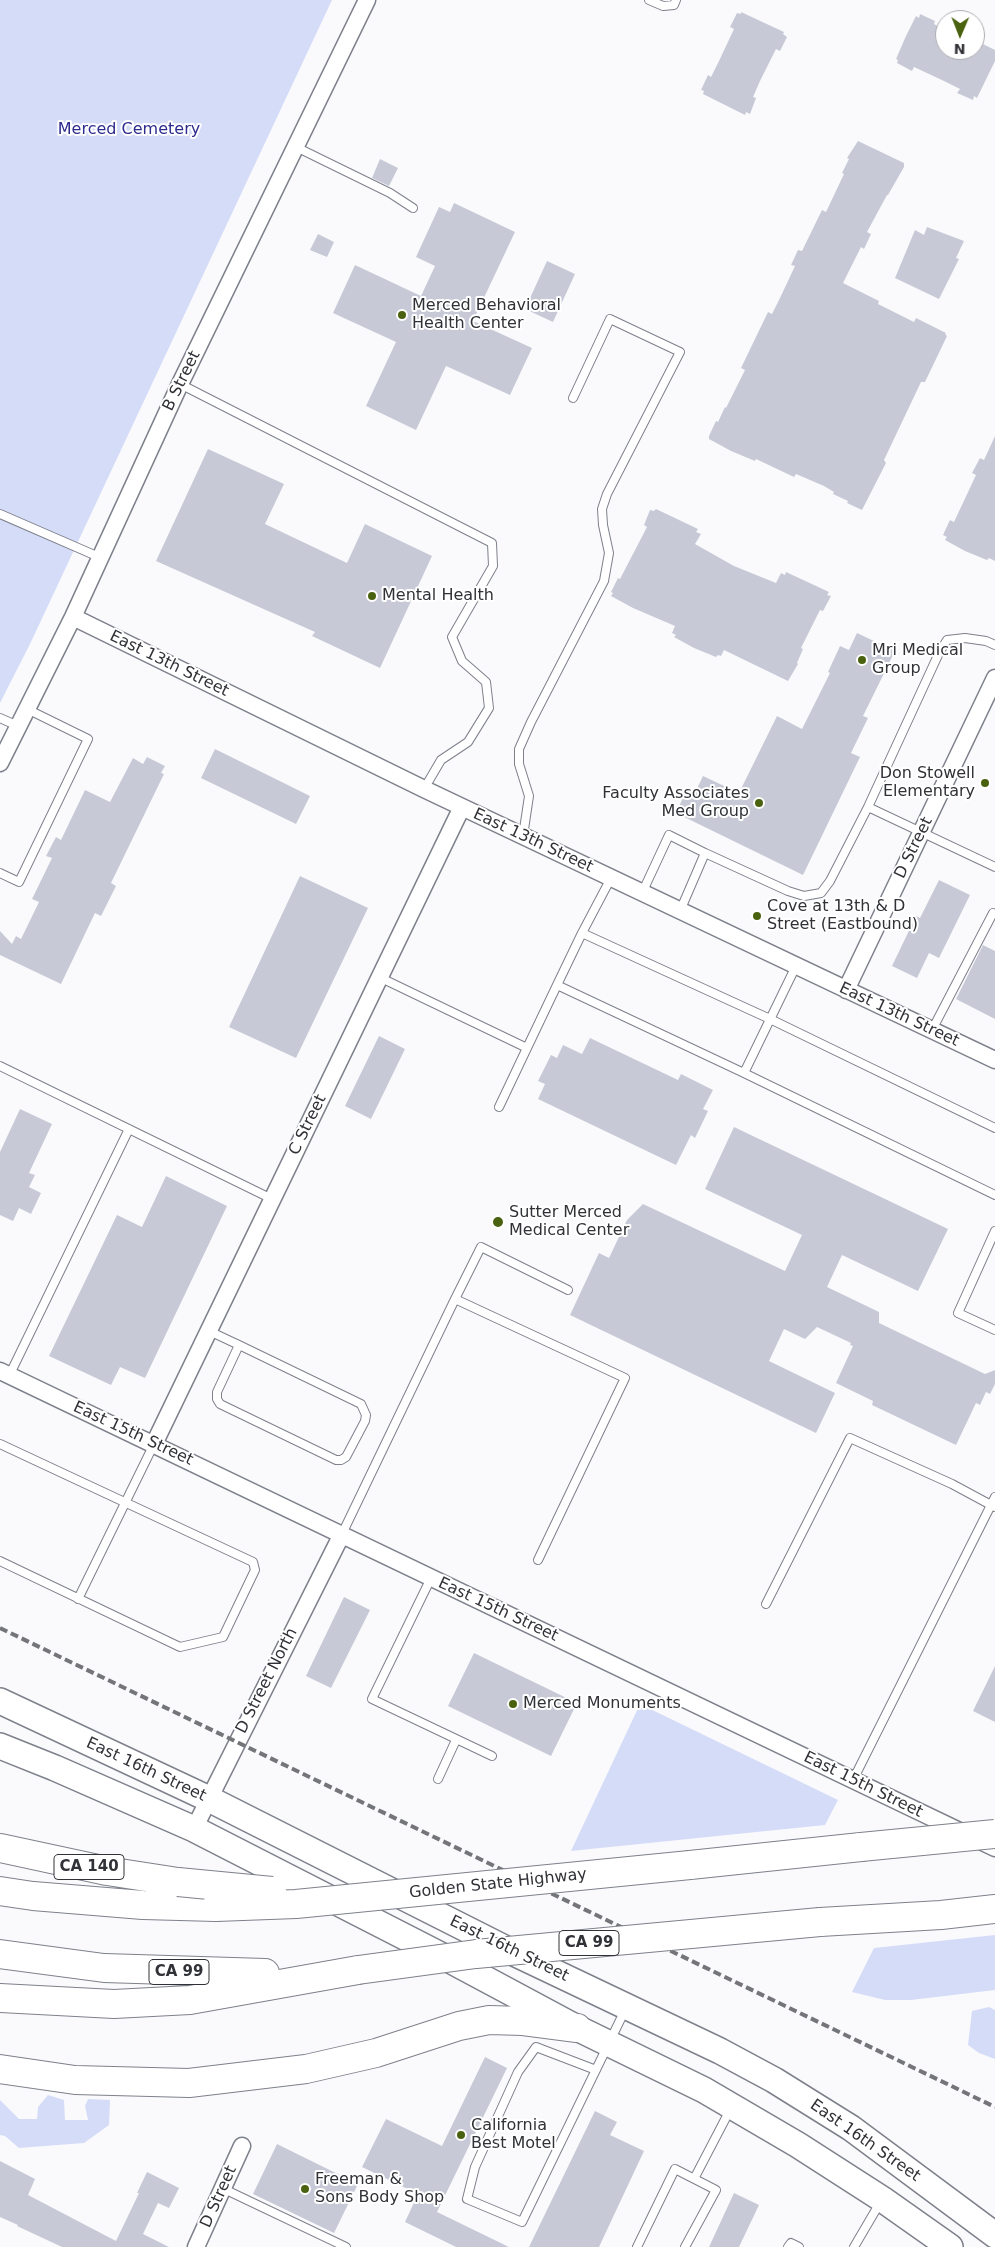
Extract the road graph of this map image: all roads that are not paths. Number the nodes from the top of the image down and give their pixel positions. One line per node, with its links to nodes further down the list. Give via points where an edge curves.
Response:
1 (649, 0): 2 (lane, via 662,6 674,5)
2 (676, 0)
3 (364, 1): 4 (street, B Street)
4 (296, 147): 5 (lane); 6 (street, B Street)
5 (414, 208)
6 (180, 384): 9 (street, B Street); 17 (lane, via 492,543 493,566 452,637 462,661 486,682 489,708 468,742 441,760)
7 (573, 398): 21 (lane, via 610,319 680,352 602,509 609,553 604,581 519,750 519,764 530,796)
8 (0, 514): 9 (lane)
9 (99, 557): 10 (street, B Street)
10 (73, 617): 13 (street, B Street); 17 (street, East 13th Street)
11 (995, 645): 19 (lane, via 966,638 947,640)
12 (995, 678): 20 (street, D Street)
13 (27, 709): 15 (street, B Street); 24 (lane, via 88,739 19,882)
14 (0, 718): 15 (lane)
15 (18, 726): 16 (street, B Street)
16 (0, 763)
17 (424, 789): 18 (street, East 13th Street)
18 (462, 807): 21 (street, East 13th Street); 31 (street, C Street)
19 (868, 807): 20 (lane); 22 (lane, via 830,881 820,893 804,896 788,891)
20 (921, 832): 23 (lane); 33 (street, D Street)
21 (523, 836): 25 (street, East 13th Street)
22 (705, 852): 26 (lane, via 669,835); 27 (lane)
23 (995, 867)
24 (0, 873)
25 (611, 878): 26 (street, East 13th Street); 29 (lane)
26 (642, 893): 27 (street, East 13th Street)
27 (680, 911): 30 (street, East 13th Street)
28 (994, 912): 35 (lane)
29 (582, 932): 32 (lane); 34 (lane)
30 (796, 966): 33 (street, East 13th Street); 34 (lane)
31 (379, 978): 36 (lane); 44 (street, C Street)
32 (557, 985): 36 (lane); 39 (lane)
33 (846, 990): 35 (street, East 13th Street)
34 (770, 1019): 39 (lane); 42 (lane)
35 (932, 1030): 37 (street, East 13th Street)
36 (527, 1048): 40 (lane)
37 (995, 1060)
38 (0, 1066): 41 (lane)
39 (744, 1073): 43 (lane)
40 (499, 1106)
41 (129, 1128): 44 (lane); 51 (lane)
42 (995, 1128)
43 (995, 1195)
44 (272, 1199): 49 (street, C Street)
45 (995, 1231): 48 (lane, via 958,1313)
46 (568, 1290): 47 (lane, via 481,1248)
47 (455, 1299): 57 (lane); 58 (lane, via 625,1378)
48 (995, 1330)
49 (209, 1331): 50 (lane); 53 (street, C Street)
50 (239, 1345): 50 (lane, via 361,1404 365,1421 346,1457 336,1460 220,1404 217,1392)
51 (5, 1373): 53 (street, East 15th Street)
52 (0, 1444): 55 (lane)
53 (154, 1444): 55 (lane); 57 (street, East 15th Street)
54 (995, 1497): 56 (lane)
55 (126, 1502): 61 (lane); 61 (lane, via 253,1562 255,1570 223,1637 180,1648)
56 (993, 1506): 62 (lane, via 850,1438); 68 (lane)
57 (342, 1534): 60 (street, East 15th Street); 69 (street, D Street North)
58 (538, 1560)
59 (0, 1561): 61 (lane)
60 (431, 1578): 64 (lane, via 372,1699); 68 (street, East 15th Street)
61 (78, 1599)
62 (766, 1604)
63 (0, 1701): 69 (main road, East 16th Street)
64 (456, 1740): 66 (lane); 67 (lane)
65 (0, 1746): 70 (main road, East 16th Street)
66 (492, 1756)
67 (438, 1779)
68 (853, 1780): 73 (street, East 15th Street)
69 (209, 1799): 70 (street, D Street North); 82 (main road, East 16th Street)
70 (194, 1829): 83 (main road, East 16th Street)
71 (995, 1834): 75 (highway, Golden State Highway, bridge)
72 (0, 1848): 75 (highway, CA 140, bridge, via 107,1871 178,1882)
73 (995, 1848)
74 (0, 1891): 75 (highway, Golden State Highway, bridge, via 143,1905 216,1907)
75 (355, 1898)
76 (995, 1909): 77 (highway, CA 99)
77 (941, 1915): 78 (highway); 80 (highway, CA 99, bridge, via 820,1922 476,1954)
78 (995, 1918)
79 (0, 1954): 80 (highway, CA 99, via 85,1966 153,1971 250,1974)
80 (358, 1970): 81 (highway, via 190,2000 114,2004)
81 (0, 1998)
82 (626, 2007): 84 (lane); 92 (main road, East 16th Street, via 720,2051 836,2118)
83 (577, 2028): 84 (main road, East 16th Street); 85 (highway, via 490,2020 306,2070 189,2083 74,2080)
84 (609, 2044): 86 (lane); 87 (main road, East 16th Street)
85 (0, 2068)
86 (596, 2070): 86 (lane, via 522,2222 467,2199 474,2167 518,2072 536,2047)
87 (732, 2106): 89 (lane); 91 (main road, East 16th Street)
88 (242, 2146): 90 (street, D Street)
89 (695, 2177): 95 (lane, via 675,2169); 96 (lane, via 716,2190)
90 (224, 2189): 93 (street, D Street); 94 (lane)
91 (882, 2199): 99 (lane); 100 (main road, East 16th Street)
92 (995, 2235)
93 (196, 2247)
94 (346, 2247)
95 (638, 2247)
96 (685, 2247)
97 (788, 2247): 98 (lane, via 790,2243)
98 (799, 2247)
99 (854, 2247)
100 (950, 2247)

